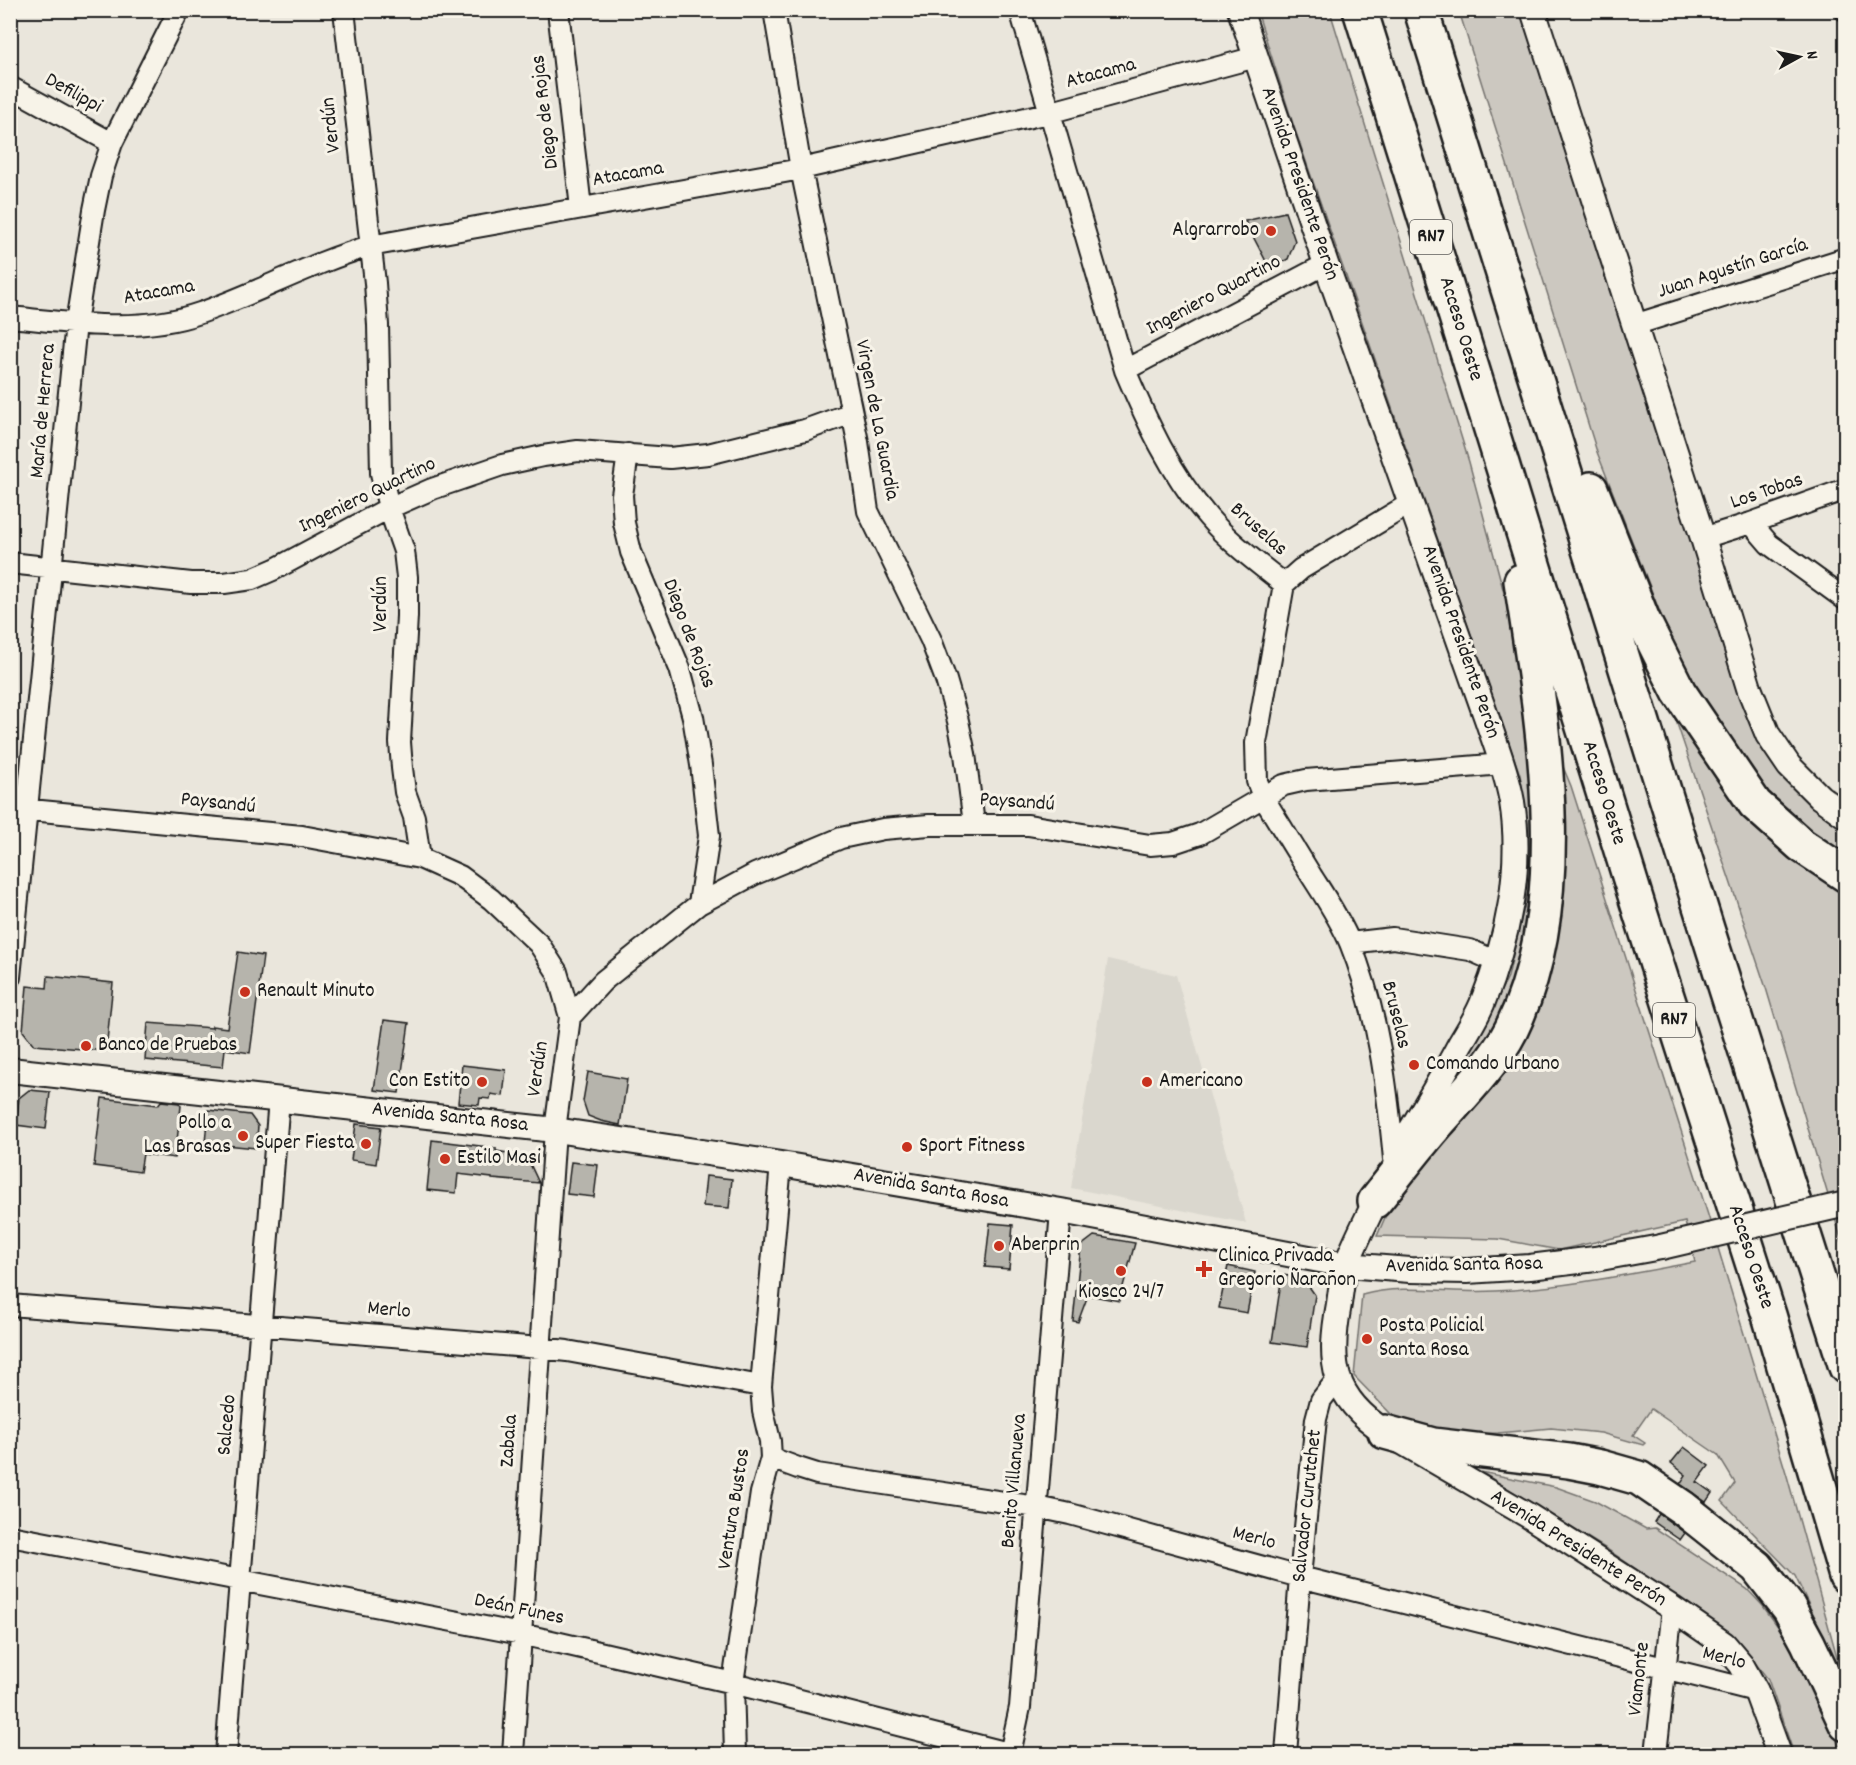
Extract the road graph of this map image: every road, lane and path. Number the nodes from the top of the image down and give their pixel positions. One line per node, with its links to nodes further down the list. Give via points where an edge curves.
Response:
1 (179, 10): 13 (street, María de Herrera)
2 (344, 10): 16 (street, Verdún)
3 (558, 10): 15 (street, Diego de Rojas)
4 (774, 10): 14 (street, Virgen de La Guardia)
5 (1020, 10): 12 (street, Bruselas)
6 (1240, 10): 10 (street, Avenida Presidente Perón)
7 (1360, 10): 26 (highway, Acceso Oeste / RN7)
8 (1421, 10): 19 (highway)
9 (1533, 10): 22 (street)
10 (1256, 57): 12 (street, Atacama); 18 (street, Avenida Presidente Perón)
11 (10, 87): 13 (street, Defilippi)
12 (1048, 113): 14 (street, Atacama); 23 (street, Bruselas)
13 (112, 143): 21 (street, María de Herrera, via 94,210)
14 (801, 169): 15 (street, Atacama); 24 (street, Virgen de La Guardia)
15 (581, 208): 16 (street, Atacama)
16 (370, 246): 21 (street, Atacama, via 199,313 133,325); 29 (street, Verdún, via 378,325 381,473)
17 (1845, 258): 22 (street, Juan Agustín García)
18 (1326, 264): 23 (street, Ingeniero Quartino); 28 (street, Avenida Presidente Perón)
19 (1503, 270): 42 (highway, via 1643,620 1679,692 1755,804 1801,845); 60 (highway)
20 (10, 316): 21 (street, Atacama)
21 (76, 323): 33 (street, María de Herrera)
22 (1634, 325): 31 (street)
23 (1125, 370): 34 (street, Bruselas, via 1144,416 1188,491 1209,519)
24 (852, 413): 25 (street, Ingeniero Quartino, via 805,430 708,454 670,458); 40 (street, Virgen de La Guardia, via 868,511 931,640 946,680 965,754)
25 (628, 454): 29 (street, Ingeniero Quartino, via 578,451 502,465); 43 (street, Diego de Rojas, via 622,495 624,523 631,552 680,669 701,765 709,836)
26 (1502, 464): 53 (highway, via 1539,693 1547,784 1542,930 1521,1004 1498,1051); 67 (highway, Acceso Oeste / RN7, via 1769,1315)
27 (1845, 489): 30 (street, Los Tobas)
28 (1412, 503): 34 (street, via 1301,569); 36 (street, Avenida Presidente Perón)
29 (389, 508): 33 (street, Ingeniero Quartino, via 275,570 224,584); 41 (street, Verdún, via 404,551 407,578 400,742 405,792 414,818)
30 (1751, 523): 31 (street, Los Tobas); 35 (street, via 1769,544)
31 (1703, 538): 39 (street, via 1749,688 1768,735 1789,766)
32 (10, 563): 33 (street, Ingeniero Quartino)
33 (53, 567): 38 (street, María de Herrera)
34 (1284, 584): 37 (street, Bruselas, via 1257,743 1257,782)
35 (1845, 600)
36 (1503, 764): 37 (street, Paysandú, via 1306,780 1284,785); 45 (street, Avenida Presidente Perón, via 1512,802 1515,865)
37 (1263, 797): 40 (street, Paysandú, via 1200,834 1173,843 1150,845 1028,825); 44 (street, Bruselas)
38 (19, 809): 41 (street, Paysandú, via 302,836); 46 (street, María de Herrera)
39 (1845, 816)
40 (974, 824): 43 (street, Paysandú, via 883,829 841,838 755,874)
41 (420, 858): 47 (street, Verdún, via 460,876 491,899 538,944 557,972)
42 (1845, 875)
43 (699, 904): 47 (street, Paysandú, via 603,981)
44 (1350, 943): 45 (street, via 1393,938 1470,950); 51 (street, Bruselas, via 1379,1041)
45 (1497, 962): 51 (street, Avenida Presidente Perón, via 1481,1006)
46 (10, 977)
47 (570, 1017): 50 (street, Verdún)
48 (10, 1070): 49 (street, Avenida Santa Rosa)
49 (279, 1099): 50 (street, Avenida Santa Rosa); 58 (street, Salcedo)
50 (555, 1130): 52 (street, Avenida Santa Rosa); 59 (street, Zabala)
51 (1394, 1158): 53 (street, Avenida Presidente Perón)
52 (781, 1164): 55 (street, Avenida Santa Rosa); 62 (street, Ventura Bustos)
53 (1376, 1201): 56 (street, Avenida Presidente Perón)
54 (1845, 1204): 56 (street, Avenida Santa Rosa, bridge, via 1583,1261 1467,1270)
55 (1061, 1211): 56 (street, Avenida Santa Rosa); 65 (street, Benito Villanueva)
56 (1346, 1264): 61 (street, via 1334,1330 1333,1355)
57 (10, 1305): 58 (street, Merlo)
58 (261, 1324): 59 (street, Merlo); 69 (street, Salcedo)
59 (540, 1348): 62 (street, Merlo); 71 (street, Zabala)
60 (1845, 1367)
61 (1338, 1378): 63 (street, Avenida Presidente Perón, via 1351,1403); 68 (street, Salvador Curutchet, via 1321,1400 1316,1419)
62 (761, 1386): 64 (street, Ventura Bustos)
63 (1385, 1432): 70 (street, Avenida Presidente Perón, via 1529,1516); 75 (highway, via 1433,1445 1569,1461 1639,1478 1757,1567 1789,1608)
64 (771, 1458): 65 (street, Merlo, via 817,1474); 73 (street, Ventura Bustos, via 761,1493)
65 (1037, 1507): 68 (street, Merlo); 76 (street, Benito Villanueva, via 1020,1707)
66 (10, 1536): 69 (street, Deán Funes)
67 (1845, 1576)
68 (1300, 1577): 72 (street, Merlo); 80 (street, Salvador Curutchet)
69 (240, 1579): 71 (street, Deán Funes); 77 (street, Salcedo)
70 (1672, 1608): 72 (street, Viamonte); 74 (street, Avenida Presidente Perón, via 1724,1644 1741,1664)
71 (521, 1634): 73 (street, Deán Funes); 78 (street, Zabala)
72 (1666, 1668): 74 (street, Merlo); 81 (street, Viamonte)
73 (733, 1683): 76 (street, Deán Funes); 79 (street, Ventura Bustos)
74 (1756, 1692): 82 (street, Avenida Presidente Perón)
75 (1845, 1724)
76 (1010, 1754)
77 (226, 1755)
78 (513, 1755)
79 (735, 1755)
80 (1286, 1755)
81 (1656, 1755)
82 (1779, 1755)

